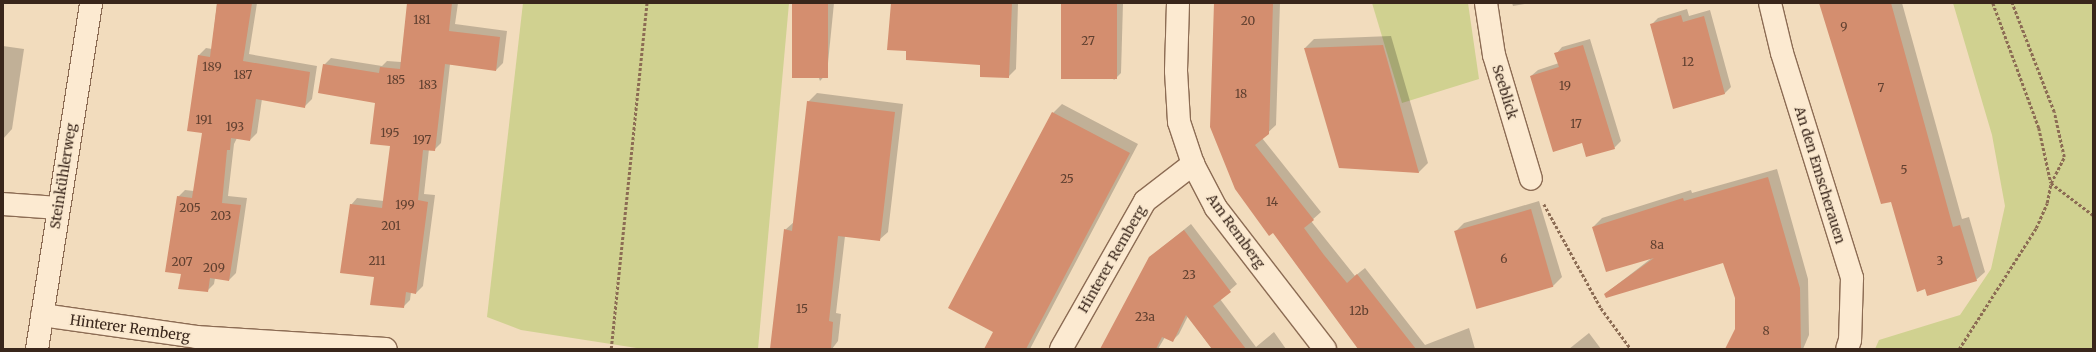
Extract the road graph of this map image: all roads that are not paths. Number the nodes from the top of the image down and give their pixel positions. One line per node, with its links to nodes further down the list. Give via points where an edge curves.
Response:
1 (90, 3): 8 (street, Steinkühlerweg)
2 (1178, 3): 5 (street, Am Remberg, via 1176,71 1179,122)
3 (1486, 3): 6 (street, Seeblick, via 1494,55)
4 (1770, 3): 14 (street, An den Emscherauen, via 1852,278 1850,340)
5 (1193, 164): 12 (street, Hinterer Remberg, via 1145,201); 13 (street, Am Remberg, via 1216,208)
6 (1531, 179)
7 (3, 204): 8 (street)
8 (58, 208): 9 (street, Steinkühlerweg)
9 (42, 315): 10 (street, Steinkühlerweg); 11 (street, Hinterer Remberg, via 196,337)
10 (38, 349)
11 (386, 349)
12 (1061, 349)
13 (1324, 349)
14 (1847, 349)

